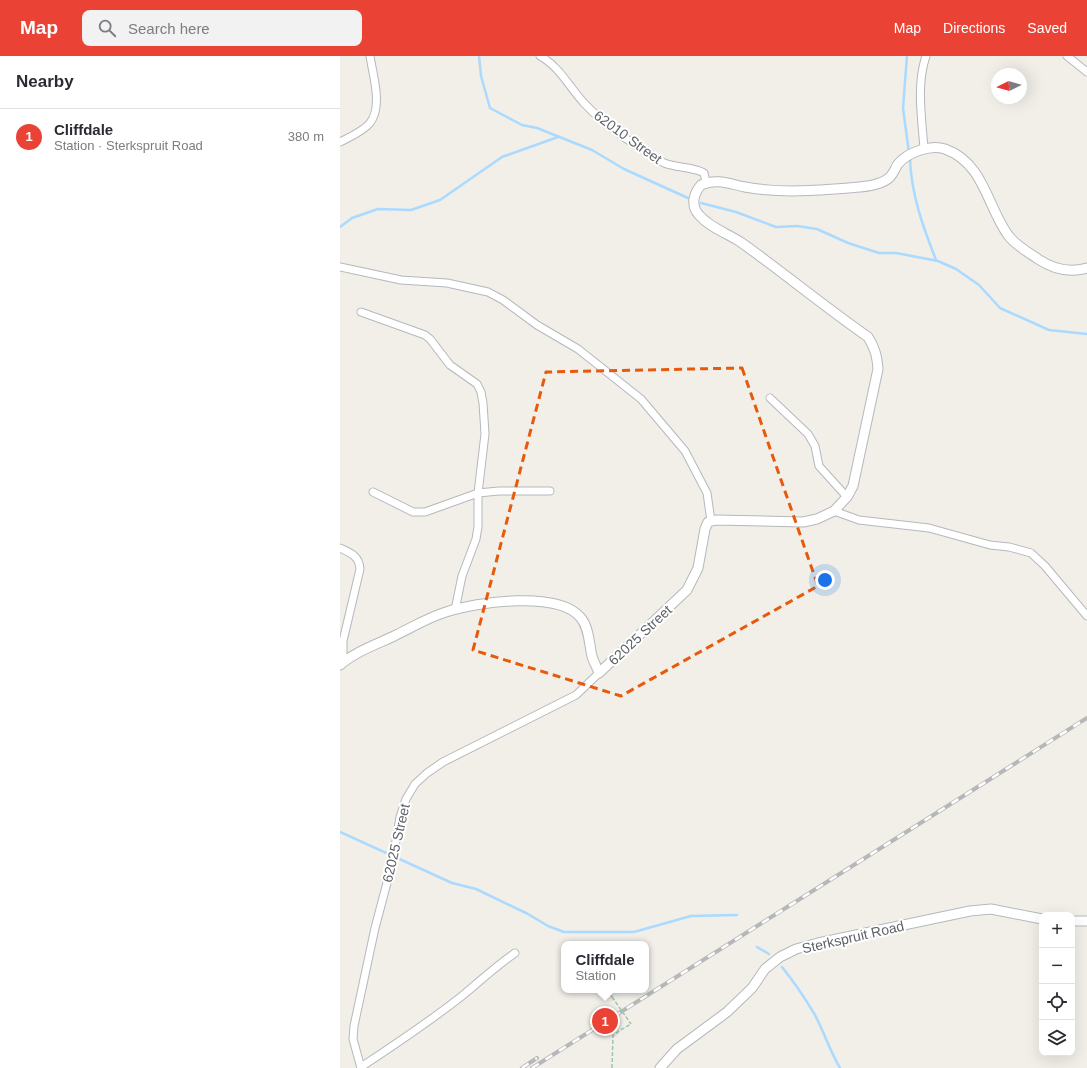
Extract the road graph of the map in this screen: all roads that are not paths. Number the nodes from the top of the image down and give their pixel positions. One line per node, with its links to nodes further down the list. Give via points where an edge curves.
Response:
1 (370, 56): 6 (street, via 377,107 375,115 369,124)
2 (540, 56): 8 (street, 62010 Street, via 551,64 605,123 664,163 704,173)
3 (926, 56): 7 (street, via 921,89)
4 (1067, 56): 5 (street)
5 (1087, 72)
6 (340, 142)
7 (924, 149): 8 (street, via 899,163 892,176 886,180 862,187 775,191 727,182); 10 (street, via 945,149 969,166 986,188 1009,236 1024,250 1054,268)
8 (706, 182): 16 (street, via 694,196 694,206 698,214 780,271 868,337 874,346 878,357 878,369 858,467)
9 (340, 267): 18 (street, via 401,280 447,282 488,292 578,349 641,399 685,451 707,493)
10 (1087, 268)
11 (361, 312): 15 (street, via 424,335 450,365 477,384 483,403 485,434)
12 (770, 398): 16 (street, via 808,434 815,446 819,466)
13 (550, 491): 15 (street, via 499,490)
14 (373, 492): 15 (street, via 413,512 425,512)
15 (478, 494): 20 (street, via 476,539 462,576)
16 (847, 497): 17 (street)
17 (834, 511): 18 (street, via 817,519 802,522); 21 (street, via 859,520 929,528 1031,553)
18 (711, 521): 23 (street, 62025 Street, via 706,525 698,568 687,590)
19 (340, 548): 22 (street, via 356,556 360,562 343,641)
20 (455, 610): 22 (street, 62025 Street, via 425,621 362,651); 23 (street, 62025 Street, via 503,602 547,602 571,609 582,618)
21 (1087, 616)
22 (341, 664)
23 (599, 672): 28 (street, 62025 Street, via 576,695 443,762 415,784 406,798 354,1026 353,1039)
24 (1039, 918): 29 (street, Sterkspruit Road, via 991,909 970,911 796,949 765,969 752,988 727,1012 677,1049)
25 (1075, 921): 26 (street)
26 (1087, 921)
27 (515, 953): 28 (street, via 415,1031)
28 (361, 1067)
29 (660, 1068)

